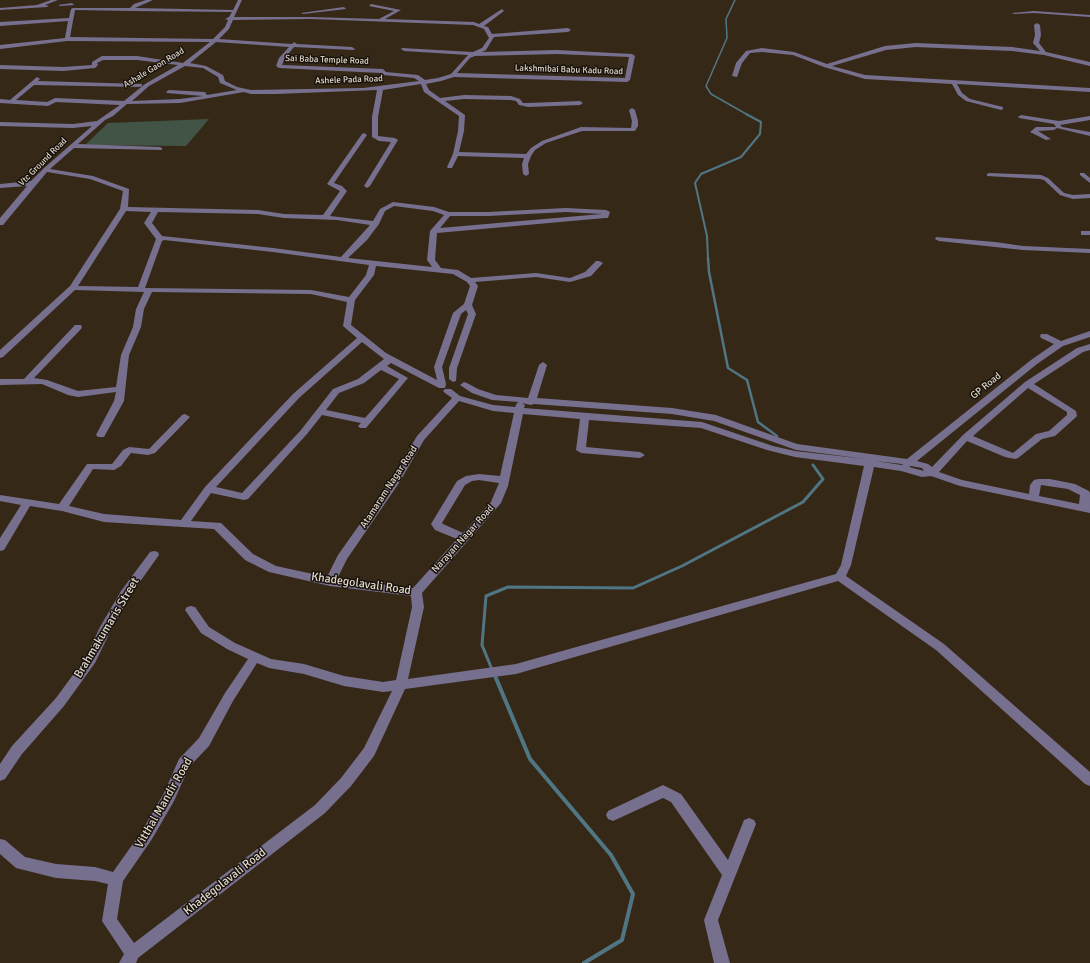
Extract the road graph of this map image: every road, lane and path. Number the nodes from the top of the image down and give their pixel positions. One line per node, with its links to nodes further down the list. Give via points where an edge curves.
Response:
1 (56, 0): 8 (street)
2 (151, 0): 12 (street, via 136,4)
3 (237, 0): 14 (street, Ashale Gaon Road)
4 (240, 0): 14 (street, Ashale Gaon Road)
5 (72, 4): 6 (street); 12 (street); 17 (street)
6 (60, 5)
7 (371, 5): 20 (street, via 399,10)
8 (33, 6): 9 (street); 11 (street)
9 (46, 6)
10 (344, 8): 18 (street)
11 (0, 9)
12 (131, 10): 14 (street)
13 (502, 10): 23 (street)
14 (234, 11): 19 (street, Ashale Gaon Road)
15 (1014, 13): 16 (street)
16 (1090, 16)
17 (71, 18): 21 (street); 28 (street)
18 (248, 18): 19 (street); 20 (street)
19 (230, 19): 29 (street, Ashale Gaon Road)
20 (378, 20): 23 (street)
21 (25, 22): 22 (street); 25 (street)
22 (0, 24)
23 (480, 26): 27 (street, via 486,28)
24 (1037, 26): 34 (street, via 1036,43)
25 (22, 30)
26 (568, 30): 27 (street)
27 (491, 36): 35 (street, via 484,49)
28 (67, 39): 29 (street, Sai Baba Temple Road); 31 (street, Sai Baba Temple Road)
29 (213, 40): 30 (street, Sai Baba Temple Road); 37 (street, Ashale Gaon Road)
30 (294, 44): 32 (street, Sai Baba Temple Road); 43 (street, Sai Baba Temple Road, via 282,58 279,66 383,71 416,76)
31 (0, 46)
32 (352, 48)
33 (404, 49): 35 (street)
34 (1044, 53): 36 (street); 38 (street, via 992,47 905,46 885,48)
35 (474, 54): 41 (street, via 460,64); 41 (street, Lakshmibai Babu Kadu Road, via 557,52 632,56 627,80)
36 (1090, 64)
37 (182, 65): 40 (street, via 137,58 106,57 94,63 96,65 93,67); 46 (street, Ashale Gaon Road); 47 (street, Ashale Gaon Road); 52 (street, via 204,66 220,76 222,82)
38 (826, 66): 42 (street, via 794,54 755,50 748,52 739,63); 45 (street, via 865,77)
39 (0, 68): 40 (street)
40 (48, 69): 44 (street)
41 (453, 74): 43 (street, Ashele Pada Road, via 439,80)
42 (735, 76)
43 (423, 82): 50 (street, Ashele Pada Road); 56 (street, via 426,91)
44 (33, 83): 47 (street); 59 (street)
45 (954, 83): 53 (street); 62 (street, via 960,94 968,100)
46 (149, 84): 48 (street); 57 (street, Ashale Gaon Road)
47 (140, 85): 60 (street, Ashale Gaon Road)
48 (157, 85)
49 (164, 86): 54 (street)
50 (380, 88): 52 (street, Ashele Pada Road, via 276,92); 87 (street, via 375,117 375,137 395,140)
51 (200, 90): 54 (street)
52 (244, 90): 57 (street, via 192,100)
53 (1090, 90)
54 (169, 92): 55 (street, via 187,98); 57 (street)
55 (219, 92)
56 (438, 100): 61 (street, via 464,97 511,98 518,100 520,104 528,105); 77 (street, via 462,115)
57 (126, 101): 60 (street); 66 (street, Ashale Gaon Road)
58 (0, 102): 59 (street)
59 (11, 102): 60 (street, via 48,104 54,100)
60 (117, 103): 66 (street, Ashale Gaon Road)
61 (580, 103)
62 (1001, 108)
63 (632, 110): 78 (street, via 635,121 633,130 581,129 544,142)
64 (1021, 117): 70 (street)
65 (1090, 118): 70 (street)
66 (103, 119): 68 (street, Vtc Ground Road)
67 (0, 124): 69 (street)
68 (98, 124): 69 (street); 71 (street, Vtc Ground Road)
69 (73, 126): 71 (street)
70 (1058, 126): 72 (street); 74 (street, via 1036,129 1033,132)
71 (90, 130): 75 (street, Vtc Ground Road)
72 (1090, 134)
73 (364, 135): 92 (street, via 330,184 344,191)
74 (1048, 139)
75 (72, 146): 76 (street); 80 (street, Vtc Ground Road)
76 (160, 149)
77 (456, 154): 78 (street); 79 (street)
78 (528, 156): 81 (street, via 525,164)
79 (450, 167)
80 (45, 170): 85 (street, Vtc Ground Road); 89 (street, via 91,177 127,190)
81 (526, 174)
82 (1082, 174): 84 (street)
83 (989, 175): 88 (street, via 1041,176 1062,194 1074,197)
84 (1090, 181)
85 (33, 183): 86 (street); 93 (street, Vtc Ground Road)
86 (0, 186)
87 (367, 186)
88 (1090, 196)
89 (124, 209): 90 (street); 106 (street)
90 (156, 209): 92 (street); 96 (street, via 148,223)
91 (448, 214): 94 (street, via 434,208 393,204 382,210); 95 (street); 95 (street, via 566,210 606,212 605,216)
92 (325, 217): 94 (street)
93 (0, 223)
94 (375, 224): 99 (street)
95 (434, 231): 103 (street, via 431,260)
96 (160, 239): 99 (street, via 267,249); 107 (street)
97 (939, 239): 98 (street, via 1022,248)
98 (1090, 251)
99 (343, 260): 100 (street)
100 (373, 263): 103 (street); 108 (street, via 370,275)
101 (599, 263): 104 (street, via 588,274 570,280 536,275)
102 (526, 268): 104 (street)
103 (438, 270): 105 (street, via 455,272)
104 (522, 276): 105 (street)
105 (470, 280): 109 (street, via 474,286)
106 (72, 288): 107 (street); 116 (street)
107 (145, 290): 108 (street, via 311,292); 126 (street, via 137,327 125,355)
108 (351, 300): 113 (street, via 347,326)
109 (468, 305): 120 (street, via 472,314 453,368); 125 (street, via 457,313 438,367)
110 (78, 327): 122 (street)
111 (1090, 334): 114 (street, GP Road)
112 (1044, 336): 114 (street)
113 (362, 338): 117 (street); 142 (street, via 296,396)
114 (1060, 344): 139 (street, GP Road)
115 (1090, 347): 123 (street, via 1080,350)
116 (0, 355)
117 (390, 359): 119 (street); 125 (street)
118 (543, 365): 128 (street)
119 (381, 366): 131 (street, via 361,381 336,391); 131 (street, via 404,378 365,424)
120 (453, 379): 124 (street, via 462,381); 125 (street, via 446,380)
121 (0, 382): 122 (street)
122 (26, 382): 126 (street, via 44,382 78,394)
123 (1028, 384): 136 (street); 136 (street, via 1071,411 1072,416 1052,434 1039,436 1015,456)
124 (464, 386): 125 (street, via 458,391); 130 (street)
125 (444, 387): 127 (street)
126 (120, 389): 135 (street, via 119,401)
127 (457, 398): 130 (street, via 493,408); 153 (street, Atamaram Nagar Road, via 420,438 395,481 342,558)
128 (531, 402): 129 (street); 130 (street)
129 (579, 405): 132 (street); 134 (street, via 672,411)
130 (520, 406): 132 (street); 141 (street, Narayan Nagar Road)
131 (319, 412): 142 (street, via 244,497)
132 (581, 416): 134 (street, via 673,422); 137 (street, via 580,450)
133 (185, 417): 146 (street, via 152,451 129,450 114,466 90,466)
134 (703, 420): 138 (street, via 770,448 795,454)
135 (101, 435)
136 (966, 437): 140 (street)
137 (640, 455)
138 (871, 460): 139 (street); 152 (street, via 846,565)
139 (906, 465): 140 (street, via 922,474)
140 (932, 473): 144 (street, via 960,483)
141 (504, 480): 149 (street, Narayan Nagar Road, via 496,503); 149 (street, via 479,476 461,482 436,524)
142 (209, 489): 148 (street)
143 (0, 498): 145 (street, Khadegolavali Road)
144 (1034, 498): 147 (street); 147 (street, via 1038,482 1071,486 1085,493)
145 (28, 502): 146 (street, Khadegolavali Road); 150 (street)
146 (62, 508): 148 (street, Khadegolavali Road, via 104,518)
147 (1087, 510)
148 (183, 524): 153 (street, Khadegolavali Road, via 217,526 249,557 273,569)
149 (464, 538): 154 (street, Narayan Nagar Road)
150 (0, 546)
151 (154, 555): 158 (street, Brahmakumaris Street, via 125,594 91,660 60,702 17,750)
152 (840, 577): 157 (street, via 516,668); 159 (street, via 940,647)
153 (330, 582): 154 (street, Khadegolavali Road)
154 (416, 592): 157 (street, Khadegolavali Road, via 418,607)
155 (191, 610): 156 (street, via 205,630)
156 (255, 657): 157 (street, via 269,664 304,669 344,681 383,687); 164 (street, Vitthal Mandir Road, via 204,742 184,763 151,829)
157 (401, 684): 165 (street, Khadegolavali Road, via 369,752 346,782 320,809)
158 (0, 775)
159 (1090, 780)
160 (613, 815): 163 (street, via 663,791 676,798)
161 (749, 824): 163 (street)
162 (0, 845): 164 (street, via 21,863 56,871 95,874)
163 (729, 874): 166 (street, via 711,920)
164 (116, 879): 165 (street, Vitthal Mandir Road, via 109,921)
165 (130, 958)
166 (722, 963)

